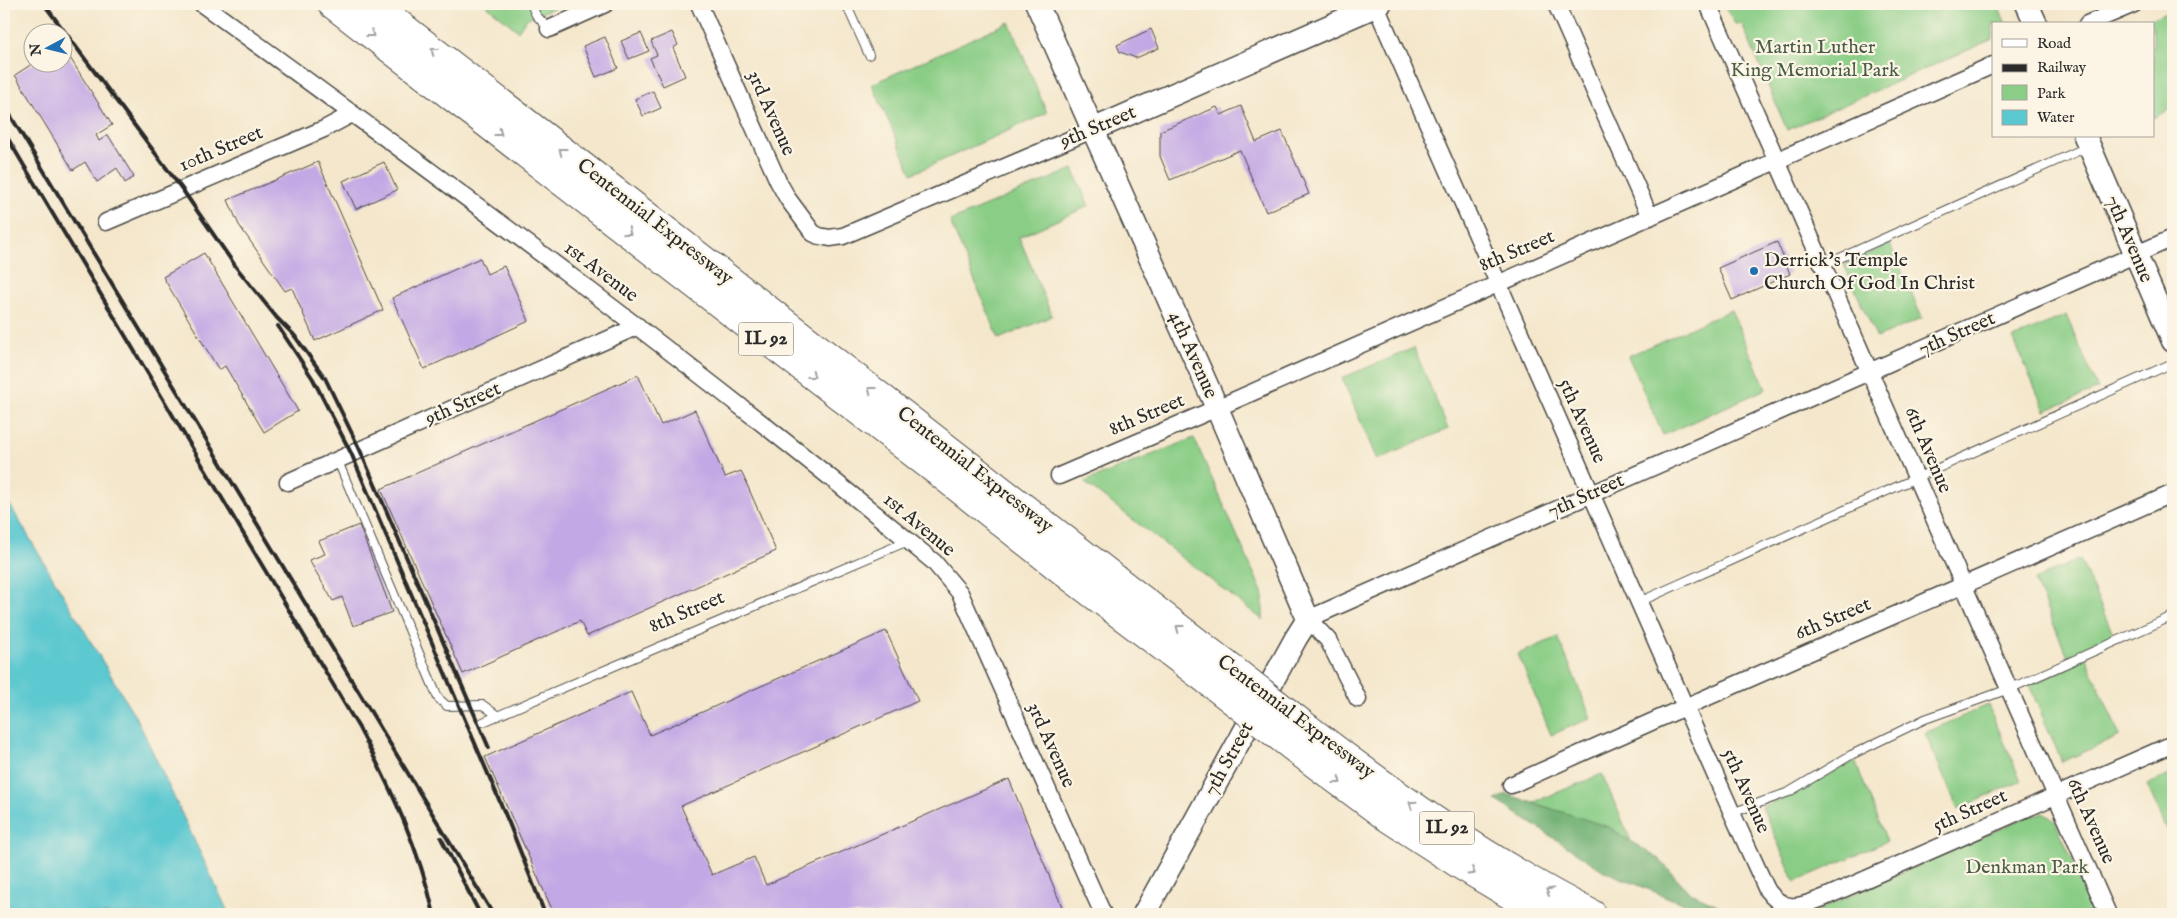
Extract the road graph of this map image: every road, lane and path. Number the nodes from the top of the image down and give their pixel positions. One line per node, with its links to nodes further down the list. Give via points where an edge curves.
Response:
1 (202, 4): 19 (street, 1st Avenue)
2 (332, 4): 47 (highway, Centennial Expressway / IL 92, one-way to 47, via 1069,576)
3 (373, 4): 47 (highway, Centennial Expressway / IL 92, one-way to 3)
4 (531, 4): 16 (lane)
5 (605, 4): 16 (street)
6 (699, 4): 25 (street, 3rd Avenue, via 778,181)
7 (846, 4): 17 (lane)
8 (1037, 4): 20 (street, 4th Avenue)
9 (1377, 4): 20 (street, 9th Street); 29 (street, 5th Avenue)
10 (1556, 4): 23 (street)
11 (1708, 4): 22 (street, 6th Avenue)
12 (2027, 4): 14 (street)
13 (2134, 4): 15 (street)
14 (2035, 22)
15 (2092, 22)
16 (549, 29)
17 (868, 55)
18 (1992, 65): 22 (street, 8th Street)
19 (352, 114): 24 (street, 10th Street); 30 (street, 1st Avenue)
20 (1092, 130): 25 (street, 9th Street, via 843,236 830,238); 34 (street, 4th Avenue)
21 (2087, 141): 27 (street, 7th Avenue); 28 (lane)
22 (1777, 160): 23 (street, 8th Street); 28 (street, 6th Avenue)
23 (1650, 217): 29 (street, 8th Street)
24 (106, 222)
25 (814, 233)
26 (2173, 238): 27 (street, 7th Street)
27 (2136, 254): 31 (street, 7th Avenue); 33 (street, 7th Street)
28 (1822, 266): 33 (street, 6th Avenue)
29 (1498, 282): 34 (street, 8th Street); 39 (street, 5th Avenue)
30 (638, 326): 35 (street, 9th Street); 41 (street, 1st Avenue)
31 (2173, 341)
32 (2173, 363): 37 (lane)
33 (1871, 372): 37 (street, 6th Avenue); 39 (street, 7th Street)
34 (1217, 408): 36 (street, 8th Street); 46 (street, 4th Avenue)
35 (337, 459): 38 (street, 9th Street); 51 (lane, via 438,698 447,706 483,705)
36 (1059, 476)
37 (1917, 478): 42 (street, 6th Avenue); 44 (lane)
38 (288, 482)
39 (1591, 493): 44 (street, 5th Avenue); 46 (street, 7th Street)
40 (2173, 493): 42 (street, 6th Street)
41 (908, 541): 43 (street, 1st Avenue, via 934,562); 51 (lane, 8th Street)
42 (1964, 586): 48 (street, 6th Avenue); 50 (street, 6th Street)
43 (960, 593): 60 (street, 3rd Avenue)
44 (1639, 602): 50 (street, 5th Avenue)
45 (2173, 616): 48 (lane)
46 (1308, 619): 49 (street, 4th Avenue, via 1328,640); 61 (street, 7th Street)
47 (1209, 666): 53 (highway, Centennial Expressway / IL 92, bridge)
48 (2009, 689): 56 (street, 6th Avenue); 57 (lane, via 1925,719 1851,755 1788,792)
49 (1358, 699)
50 (1685, 705): 55 (street, 6th Street); 57 (street, 5th Avenue)
51 (498, 716): 52 (lane, 8th Street)
52 (483, 722)
53 (1304, 741): 58 (highway, Centennial Expressway / IL 92, one-way to 58, via 1385,816); 64 (highway, Centennial Expressway / IL 92, one-way to 53, via 1520,874 1441,824 1349,760)
54 (2173, 744): 56 (street, 5th Street)
55 (1511, 786)
56 (2056, 796): 59 (street, 5th Street, via 1823,898 1803,905); 65 (street, 6th Avenue)
57 (1732, 813): 59 (street, 5th Avenue, via 1767,890)
58 (1514, 898): 62 (highway); 63 (highway, Centennial Expressway / IL 92)
59 (1782, 905)
60 (1103, 914)
61 (1144, 914)
62 (1537, 914)
63 (1542, 914)
64 (1592, 914)
65 (2108, 914)

